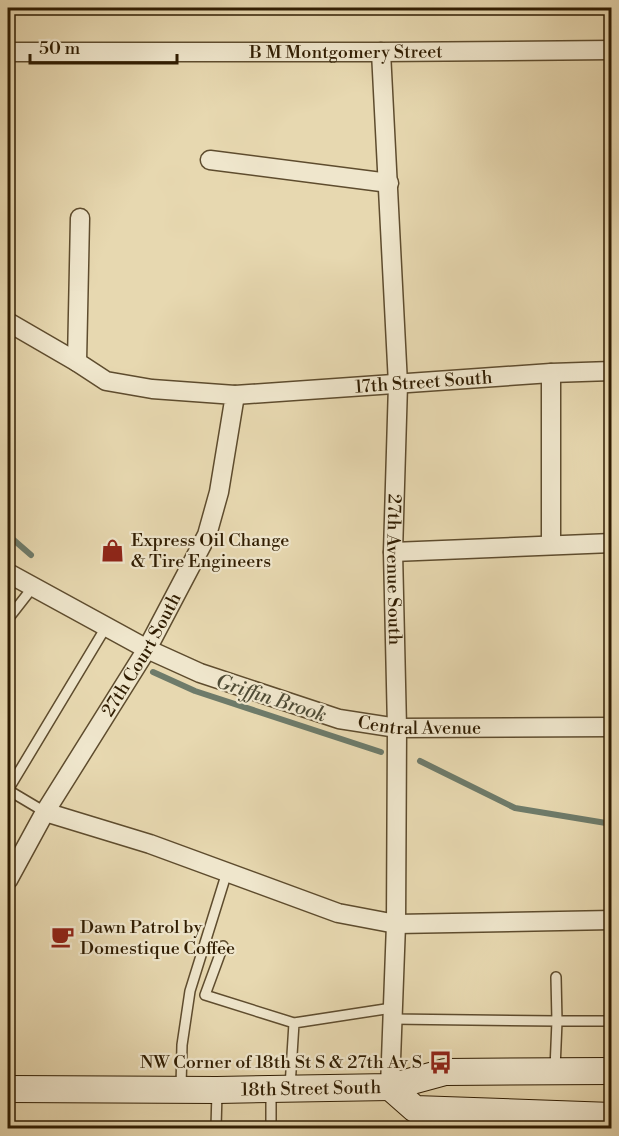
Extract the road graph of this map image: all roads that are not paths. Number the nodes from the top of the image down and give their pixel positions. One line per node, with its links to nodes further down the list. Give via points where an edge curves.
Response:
1 (612, 50): 3 (street, B M Montgomery Street)
2 (8, 52): 3 (street, B M Montgomery Street)
3 (381, 52): 5 (street, 27th Avenue South)
4 (210, 160): 5 (street)
5 (389, 183): 11 (street, 27th Avenue South)
6 (80, 218): 8 (street)
7 (8, 322): 8 (street)
8 (77, 362): 12 (street, via 106,381)
9 (612, 371): 10 (street, 17th Street South)
10 (551, 373): 11 (street, 17th Street South); 14 (street)
11 (398, 384): 12 (street, 17th Street South); 15 (street, 27th Avenue South)
12 (235, 395): 20 (street, 27th Court South, via 219,492 207,535)
13 (612, 543): 14 (street)
14 (551, 545): 15 (street)
15 (393, 552): 22 (street, 27th Avenue South)
16 (8, 573): 17 (street, Central Avenue)
17 (33, 588): 18 (lane); 19 (street, Central Avenue)
18 (8, 619)
19 (106, 627): 20 (street, Central Avenue); 23 (lane)
20 (147, 649): 22 (street, Central Avenue, via 200,673 339,718); 24 (street, 27th Court South)
21 (612, 727): 22 (street, Central Avenue)
22 (397, 728): 28 (street, 27th Avenue South)
23 (8, 790): 24 (lane)
24 (45, 812): 25 (street); 26 (street, 27th Court South)
25 (227, 872): 28 (street, via 338,914); 31 (lane)
26 (8, 880)
27 (612, 920): 28 (street)
28 (396, 924): 33 (street, 27th Avenue South)
29 (223, 946): 32 (lane)
30 (556, 977): 34 (lane)
31 (193, 981): 32 (lane); 42 (lane, via 182,1045)
32 (208, 987): 36 (lane, via 205,994)
33 (392, 1014): 34 (lane); 36 (lane); 39 (street, 27th Avenue South)
34 (556, 1021): 35 (lane); 37 (lane)
35 (612, 1021)
36 (294, 1023): 40 (lane)
37 (555, 1071): 38 (main road, 18th Street South); 39 (main road, 18th Street South, via 445,1072)
38 (612, 1071)
39 (390, 1087): 40 (main road, 18th Street South); 45 (main road, via 416,1109)
40 (280, 1088): 43 (main road, 18th Street South); 47 (lane)
41 (8, 1089): 42 (main road, 18th Street South)
42 (181, 1089): 43 (main road, 18th Street South)
43 (217, 1090): 46 (lane)
44 (612, 1116): 45 (main road)
45 (460, 1120)
46 (216, 1128)
47 (271, 1128)

